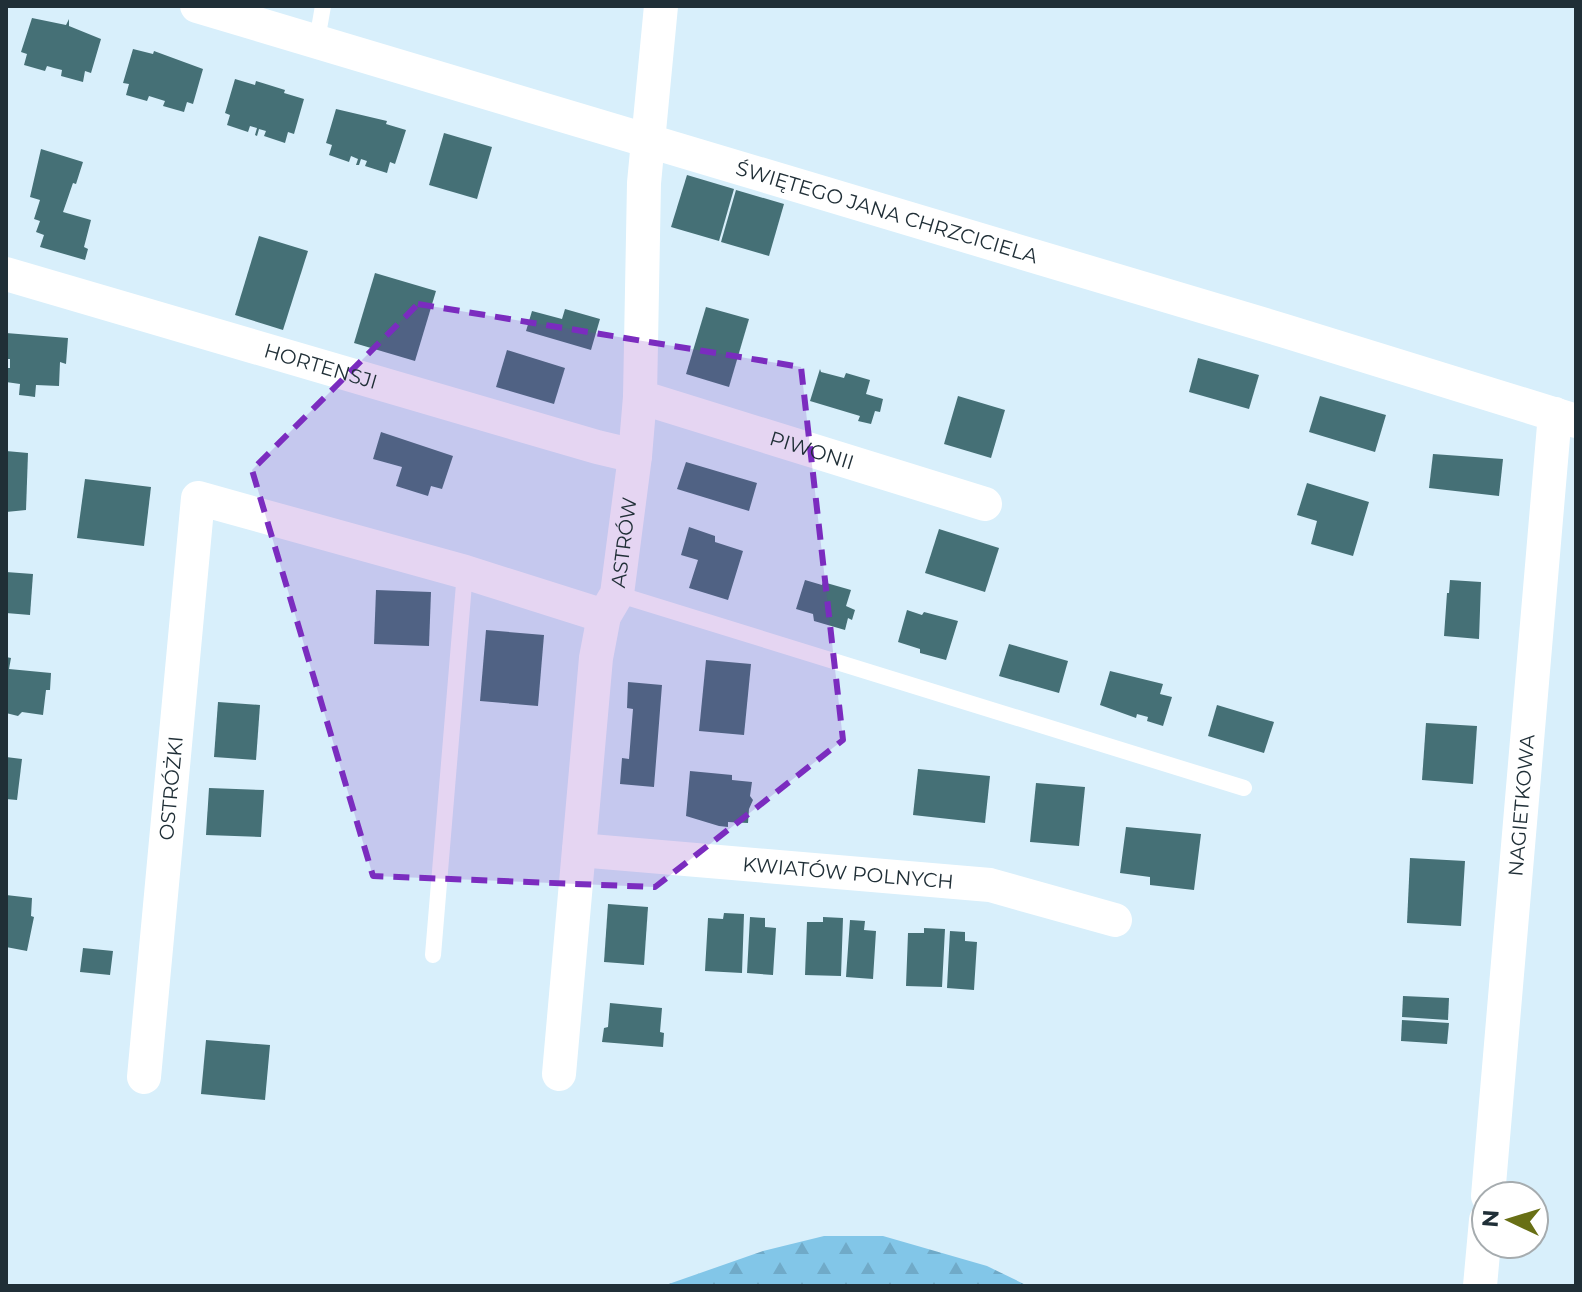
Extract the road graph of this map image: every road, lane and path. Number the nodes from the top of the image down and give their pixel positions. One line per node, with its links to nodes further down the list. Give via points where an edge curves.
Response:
1 (197, 6): 4 (street, ŚWIĘTEGO JANA CHRZCICIELA)
2 (323, 6): 4 (lane)
3 (661, 6): 5 (street, ASTRÓW)
4 (317, 40): 5 (street, ŚWIĘTEGO JANA CHRZCICIELA)
5 (650, 141): 7 (street, ASTRÓW, via 644,183); 8 (street, ŚWIĘTEGO JANA CHRZCICIELA)
6 (6, 274): 9 (street, HORTENSJI)
7 (640, 397): 9 (street, ASTRÓW); 10 (street, PIWONII)
8 (1566, 417): 19 (street, NAGIETKOWA)
9 (635, 456): 12 (street, ASTRÓW)
10 (985, 504)
11 (465, 572): 12 (street); 16 (lane); 18 (street, OSTRÓŻKI, via 198,498)
12 (611, 605): 13 (lane); 14 (street, ASTRÓW, via 596,658)
13 (1244, 788)
14 (579, 850): 15 (street, KWIATÓW POLNYCH, via 990,885); 17 (street, ASTRÓW)
15 (1115, 920)
16 (433, 955)
17 (559, 1074)
18 (144, 1077)
19 (1490, 1180)
20 (1482, 1260): 21 (street)
21 (1480, 1286)

